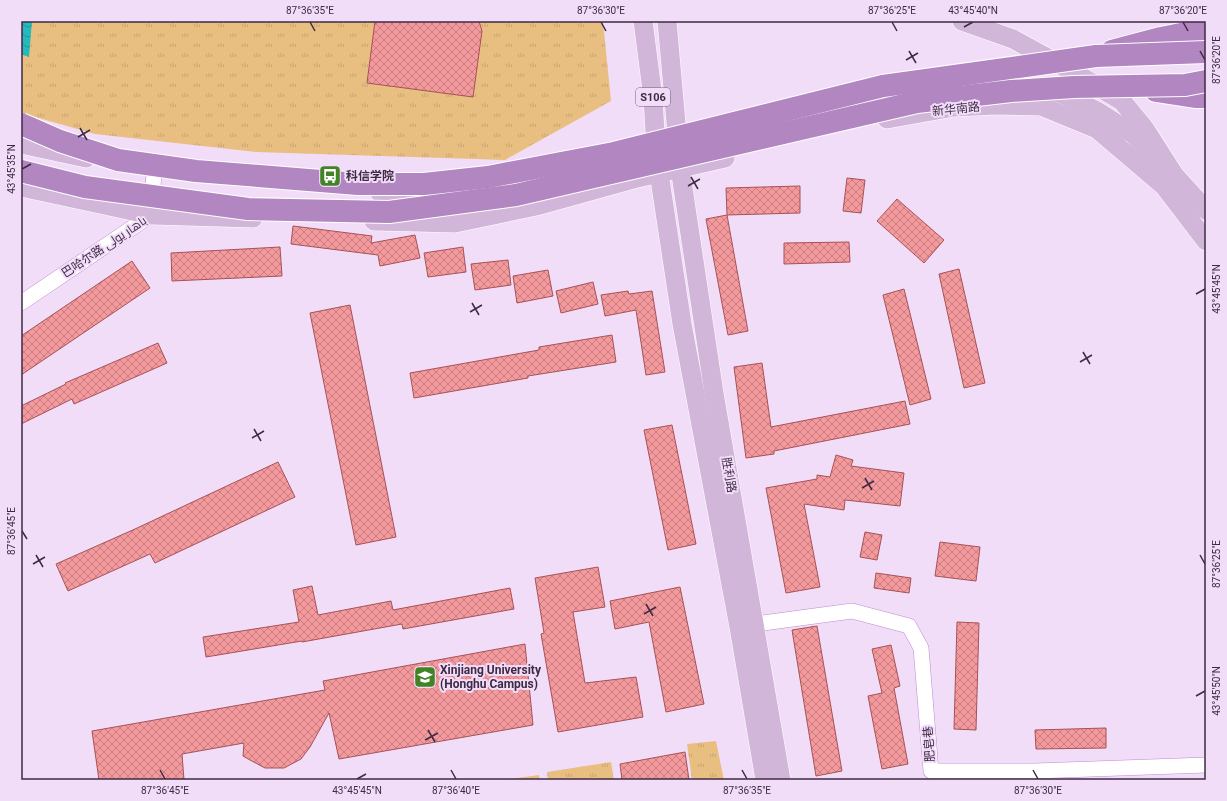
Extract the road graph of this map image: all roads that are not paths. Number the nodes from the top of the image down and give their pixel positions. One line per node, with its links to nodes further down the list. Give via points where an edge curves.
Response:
1 (644, 21): 13 (main road, S106)
2 (668, 21): 11 (main road, 胜利路)
3 (962, 21): 18 (main road, via 1012,39 1122,101 1146,129)
4 (1206, 30): 6 (highway, bridge, via 1160,38)
5 (1206, 52): 6 (highway, bridge)
6 (1096, 56): 10 (highway, bridge, via 883,86 614,153 488,177 424,184 358,184 196,171 118,160 60,142)
7 (1206, 81): 8 (highway, bridge, via 1185,85)
8 (1125, 86): 9 (highway, bridge, via 1195,98); 15 (highway, bridge, via 1011,91 917,102 516,195 389,212 248,209 85,187)
9 (1206, 97)
10 (21, 124)
11 (678, 143): 13 (main road); 14 (main road, 胜利路); 18 (main road, via 837,102 905,88 1021,81 1062,94 1097,111 1133,134)
12 (21, 144): 16 (main road)
13 (656, 149): 16 (main road, via 442,197 333,191); 17 (main road, S106)
14 (680, 168): 17 (main road, 新华南路); 22 (main road, 新华南路, via 890,118 954,107 1041,106 1097,129 1164,186); 24 (main road, 胜利路, via 714,393)
15 (21, 171)
16 (154, 173): 21 (street, 巴哈尔路 باھار يولى)
17 (659, 173): 21 (main road, 新华南路, via 536,206 455,223); 26 (main road, 胜利路, via 682,324 740,627)
18 (1175, 176): 20 (main road)
19 (21, 187): 21 (main road, 新华南路)
20 (1205, 207)
21 (151, 215): 23 (street, 巴哈尔路 باھار يولى)
22 (1206, 241)
23 (21, 303)
24 (755, 624): 25 (street, 肥皂巷, via 852,611 910,626 921,648 931,771 1034,771); 27 (main road, 胜利路)
25 (1206, 765)
26 (765, 780)
27 (781, 780)

